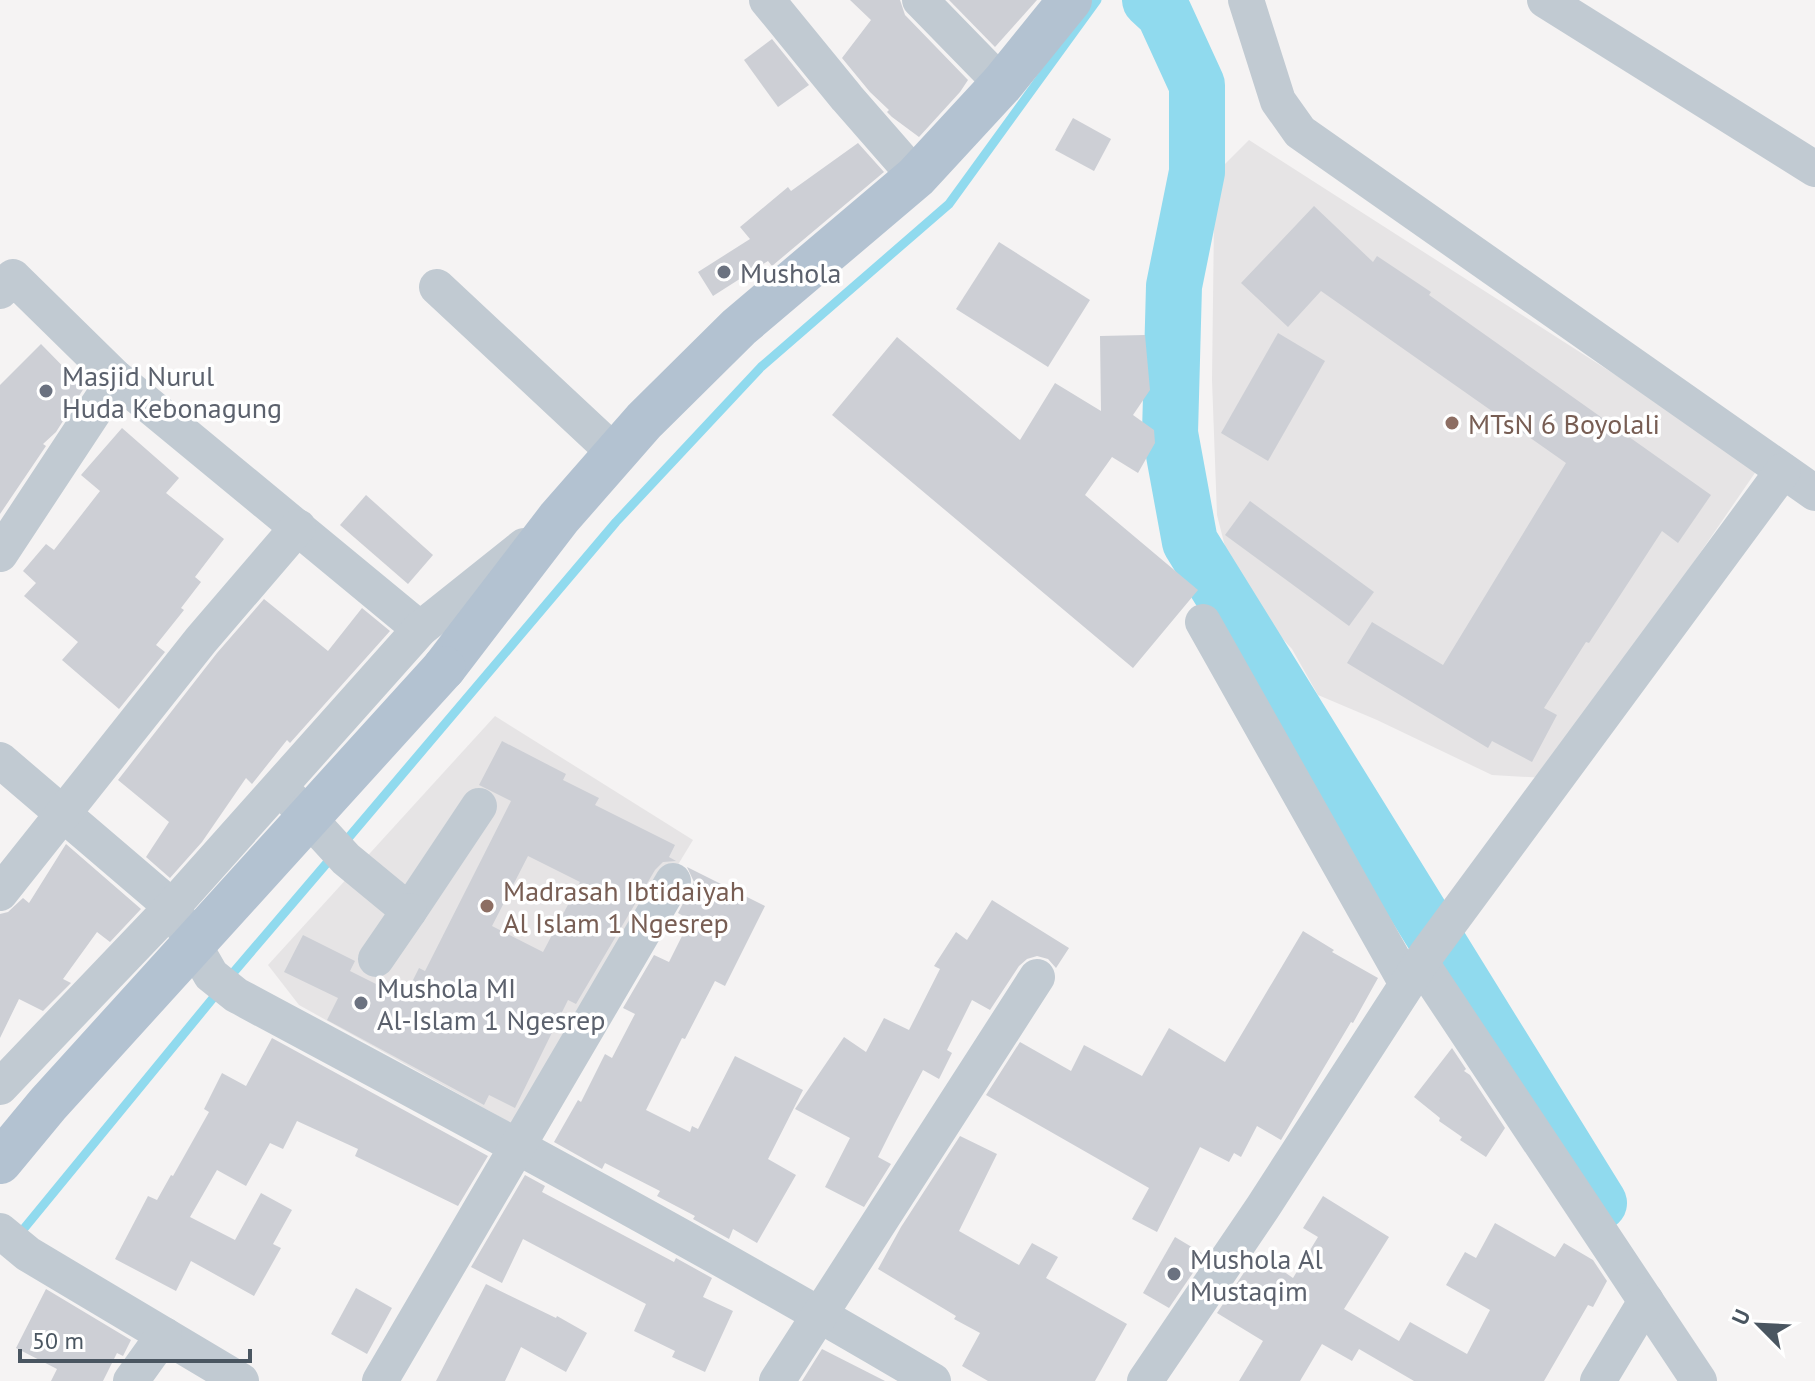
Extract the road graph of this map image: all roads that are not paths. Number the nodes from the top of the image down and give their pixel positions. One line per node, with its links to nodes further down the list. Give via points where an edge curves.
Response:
1 (767, 0): 8 (street)
2 (920, 0): 6 (street)
3 (1070, 0): 6 (main road)
4 (1246, 0): 13 (street, via 1278,101 1300,132)
5 (1545, 0): 7 (street)
6 (1002, 84): 8 (main road)
7 (1815, 169)
8 (916, 177): 12 (main road, via 739,327)
9 (437, 287): 12 (street)
10 (0, 291): 11 (street, via 13,277)
11 (116, 378): 16 (street); 17 (street)
12 (615, 453): 15 (main road)
13 (1783, 471): 14 (street); 29 (street)
14 (1815, 493)
15 (559, 518): 19 (street); 33 (main road, bridge, via 444,668)
16 (298, 527): 19 (street); 23 (street)
17 (0, 554)
18 (1203, 622): 29 (street)
19 (420, 629): 21 (street)
20 (0, 760): 23 (street)
21 (280, 786): 26 (street); 27 (street, via 346,859)
22 (479, 806): 27 (street)
23 (62, 811): 25 (street); 26 (street)
24 (673, 881): 32 (street)
25 (0, 893)
26 (172, 907): 31 (street); 32 (street, via 224,985)
27 (409, 911): 28 (street)
28 (376, 959)
29 (1418, 967): 35 (street); 43 (street)
30 (1037, 977): 36 (street)
31 (0, 1087)
32 (518, 1146): 36 (street); 40 (street)
33 (0, 1162)
34 (0, 1231): 37 (street, via 28,1254)
35 (1646, 1301): 44 (street); 45 (street)
36 (821, 1315): 41 (street); 42 (street)
37 (164, 1335): 38 (street); 39 (street)
38 (131, 1381)
39 (241, 1381)
40 (380, 1381)
41 (777, 1381)
42 (933, 1381)
43 (1145, 1381)
44 (1598, 1381)
45 (1699, 1381)

